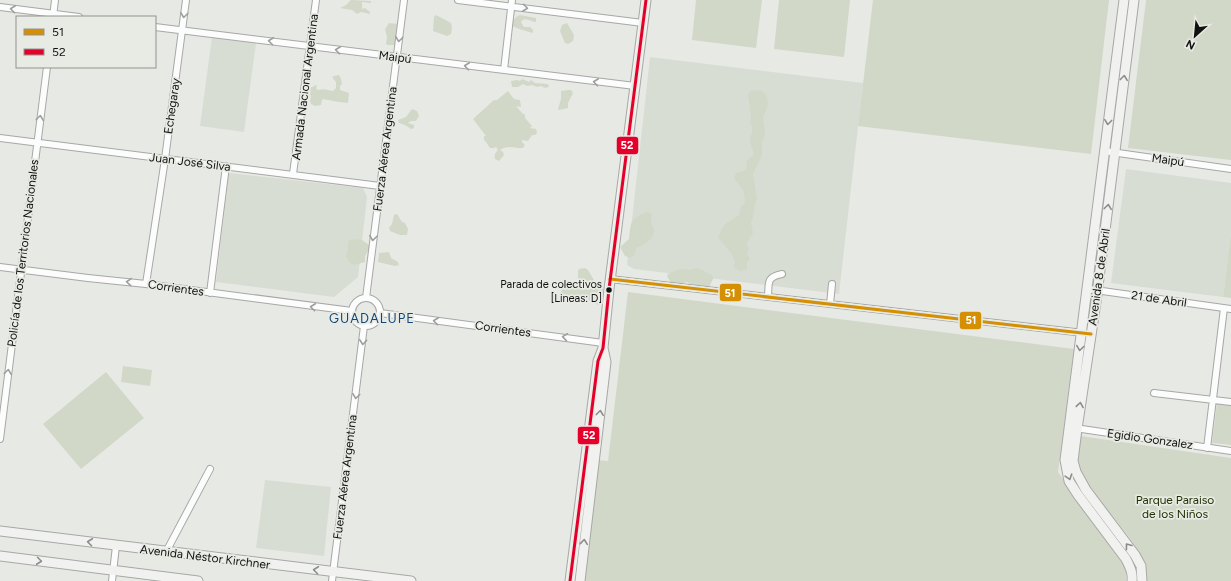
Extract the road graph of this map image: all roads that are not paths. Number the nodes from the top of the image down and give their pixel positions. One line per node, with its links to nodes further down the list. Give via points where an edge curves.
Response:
1 (55, 0): 11 (street)
2 (186, 0): 15 (street, Echegaray, one-way to 15)
3 (316, 0): 16 (street, Armada Nacional Argentina)
4 (404, 0): 17 (street, Fuerza Aérea Argentina, one-way to 17)
5 (458, 0): 9 (street)
6 (646, 0): 13 (main road)
7 (1124, 0): 23 (main road, Avenida 8 de Abril, one-way to 23)
8 (1134, 0): 24 (main road, Avenida 8 de Abril, one-way to 8)
9 (512, 3): 13 (street, one-way to 13); 19 (street)
10 (0, 7): 11 (street, one-way to 10)
11 (53, 15): 12 (street)
12 (66, 16)
13 (643, 23): 20 (main road)
14 (156, 27): 15 (street, Maipú)
15 (182, 30): 16 (street, Maipú, one-way to 15); 25 (street, Echegaray)
16 (310, 46): 17 (street, Maipú, one-way to 16); 28 (street, Armada Nacional Argentina)
17 (396, 57): 19 (street, Maipú, one-way to 17); 29 (street, Fuerza Aérea Argentina)
18 (47, 68): 22 (street, Policía de los Territorios Nacionales, one-way to 18)
19 (504, 70): 20 (street, Maipú, one-way to 19)
20 (635, 86): 33 (main road)
21 (0, 138): 22 (street, Juan José Silva)
22 (37, 143): 25 (street, Juan José Silva); 31 (street, Policía de los Territorios Nacionales)
23 (1104, 151): 24 (street, Maipú); 36 (main road, Avenida 8 de Abril)
24 (1116, 153): 27 (street, Maipú); 37 (main road, Avenida 8 de Abril, one-way to 24)
25 (165, 159): 26 (street, Juan José Silva); 34 (street, Echegaray)
26 (226, 166): 28 (street, Juan José Silva); 38 (street)
27 (1231, 169)
28 (293, 174): 29 (street, Juan José Silva)
29 (380, 186): 40 (street, Fuerza Aérea Argentina, one-way to 40)
30 (0, 267): 31 (street, Corrientes)
31 (21, 270): 34 (street, Corrientes, one-way to 31); 52 (street, Policía de los Territorios Nacionales, one-way to 31)
32 (782, 274): 39 (street, via 769,280)
33 (610, 279): 39 (street); 48 (main road)
34 (146, 284): 38 (street, Corrientes)
35 (832, 284): 41 (street)
36 (1088, 289): 37 (street, 21 de Abril); 47 (main road, Avenida 8 de Abril)
37 (1098, 290): 42 (street, 21 de Abril); 47 (main road, Avenida 8 de Abril)
38 (210, 293): 44 (street, Corrientes, one-way to 38)
39 (768, 297): 41 (street)
40 (366, 298): 44 (street, via 356,302); 45 (street, via 376,303)
41 (830, 304): 47 (street)
42 (1224, 308): 43 (street, 21 de Abril); 50 (street)
43 (1231, 309)
44 (352, 311): 46 (street, via 353,318)
45 (380, 313): 46 (street, via 375,323); 48 (street, Corrientes, one-way to 45)
46 (364, 326): 63 (street, Fuerza Aérea Argentina, one-way to 63)
47 (1087, 334): 53 (main road, Avenida 8 de Abril)
48 (603, 345): 68 (main road, via 598,361); 69 (main road, one-way to 48, via 606,362)
49 (1154, 393): 50 (street)
50 (1213, 400): 51 (street); 55 (street)
51 (1231, 402)
52 (1, 419): 54 (street, Policía de los Territorios Nacionales)
53 (1073, 428): 55 (street, Egidio Gonzalez); 70 (main road, Avenida 8 de Abril, one-way to 70, via 1065,460 1069,481 1126,560); 71 (main road, Avenida 8 de Abril, one-way to 53, via 1141,566 1135,555 1086,490 1076,472 1073,461)
54 (0, 439)
55 (1207, 448): 56 (street, Egidio Gonzalez)
56 (1231, 451)
57 (210, 469): 60 (street)
58 (0, 531): 59 (main road, Avenida Néstor Kirchner, one-way to 58)
59 (116, 546): 60 (main road, Avenida Néstor Kirchner); 62 (street)
60 (166, 552): 63 (main road, Avenida Néstor Kirchner, one-way to 60)
61 (0, 556): 62 (main road, Avenida Néstor Kirchner, one-way to 62)
62 (114, 570): 65 (street); 66 (main road, Avenida Néstor Kirchner)
63 (333, 576): 64 (main road, Avenida Néstor Kirchner)
64 (363, 578): 67 (main road, Avenida Néstor Kirchner)
65 (112, 581)
66 (198, 581)
67 (410, 581)
68 (570, 581)
69 (580, 581)
70 (1132, 581)
71 (1142, 581)

